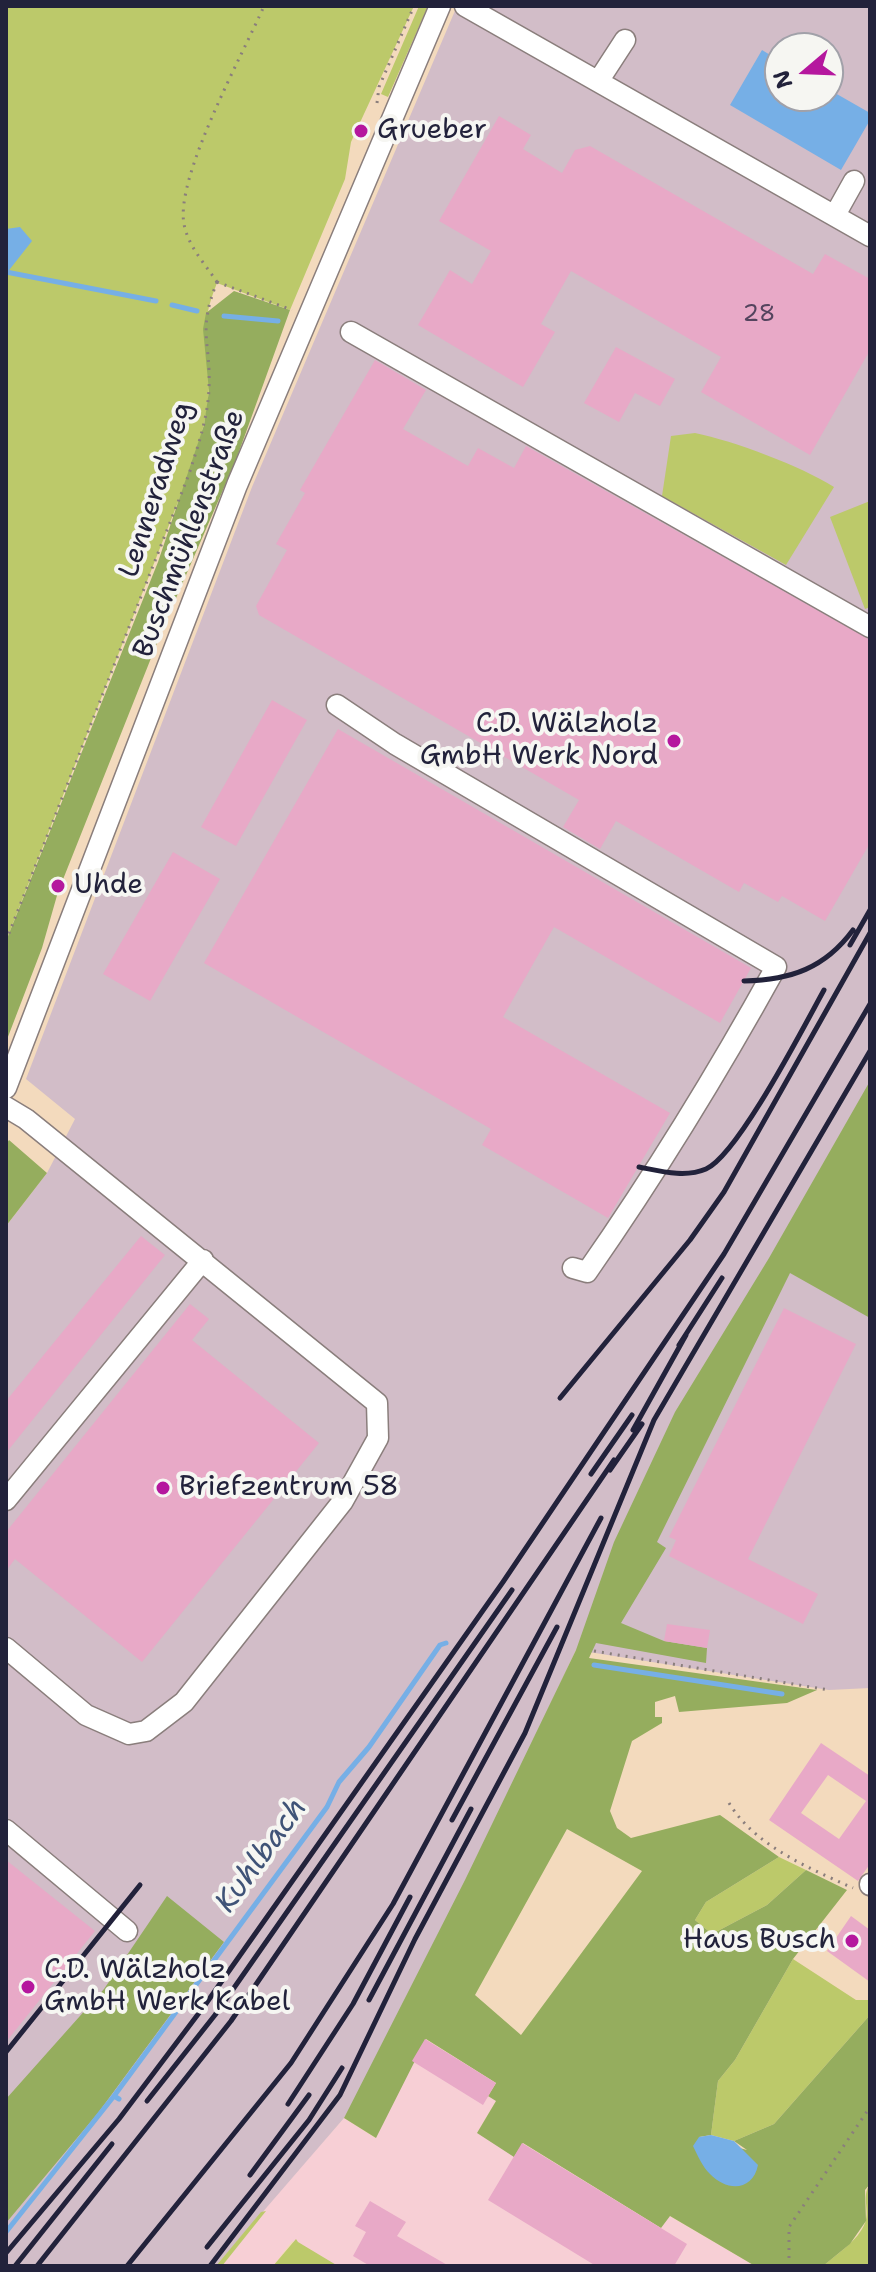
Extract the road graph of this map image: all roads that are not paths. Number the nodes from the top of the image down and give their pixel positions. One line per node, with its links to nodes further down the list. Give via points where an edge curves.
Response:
1 (440, 6): 12 (street, Buschmühlenstraße, via 237,485)
2 (465, 6): 3 (street)
3 (498, 13): 5 (street)
4 (625, 40): 5 (street)
5 (599, 80): 7 (street)
6 (854, 181): 7 (street)
7 (835, 215): 8 (street)
8 (870, 236)
9 (351, 332): 10 (street)
10 (870, 627)
11 (337, 705): 15 (street, via 776,967 658,1171 587,1272)
12 (6, 1088)
13 (6, 1107): 14 (street)
14 (203, 1260): 16 (street); 17 (street, via 377,1403 378,1438 343,1501 184,1702 146,1731 129,1734 86,1715)
15 (573, 1268)
16 (6, 1500)
17 (6, 1648)
18 (6, 1830): 19 (street)
19 (127, 1931)

